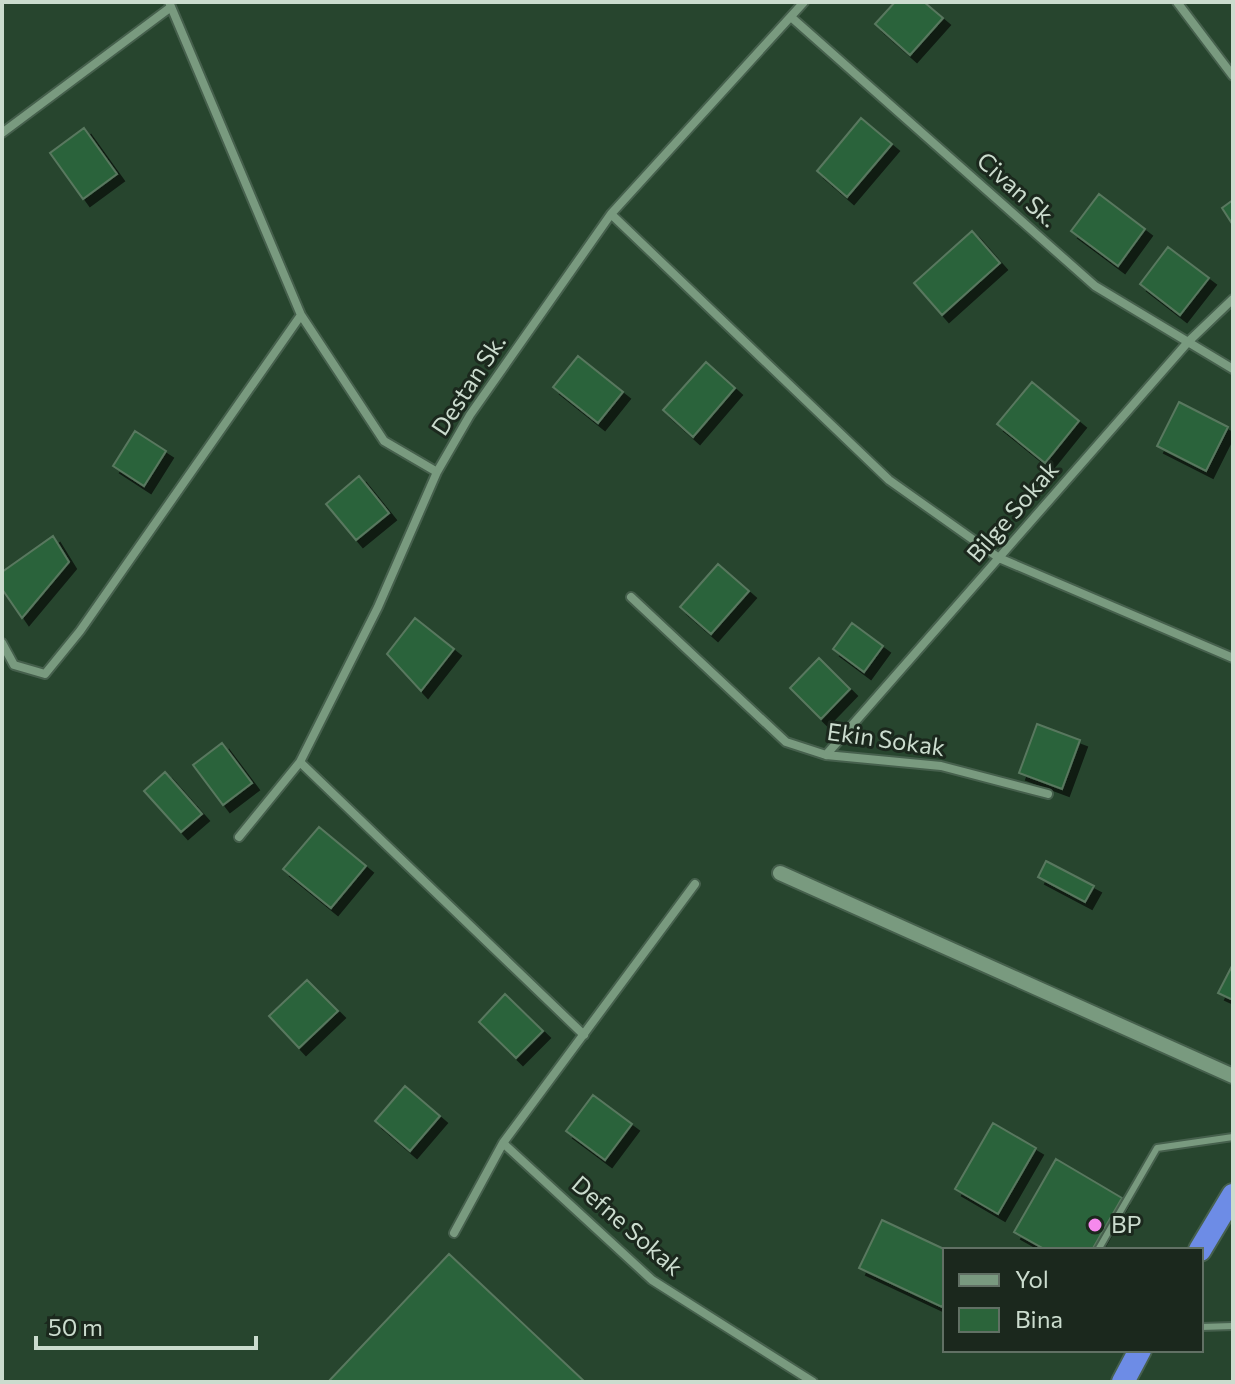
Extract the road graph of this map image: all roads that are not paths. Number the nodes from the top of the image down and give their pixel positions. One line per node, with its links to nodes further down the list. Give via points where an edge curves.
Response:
1 (804, 2): 4 (street, Destan Sk.)
2 (1177, 2): 5 (street)
3 (170, 4): 6 (street); 9 (street)
4 (791, 17): 7 (street, Destan Sk.); 10 (street, Civan Sk., via 1095,286)
5 (1233, 76)
6 (2, 133)
7 (611, 214): 12 (street, Destan Sk., via 470,415); 13 (street, via 889,480)
8 (1233, 299): 10 (street, Bilge Sokak)
9 (301, 315): 12 (street, via 384,441); 15 (street, via 45,674 14,665)
10 (1188, 342): 11 (street, Civan Sk.); 13 (street, Bilge Sokak)
11 (1233, 369)
12 (437, 472): 18 (street, Destan Sk., via 378,607)
13 (999, 558): 16 (street); 17 (street, Bilge Sokak)
14 (631, 597): 17 (street, Ekin Sokak, via 786,742)
15 (2, 643)
16 (1233, 658)
17 (826, 755): 19 (street, Ekin Sokak, via 941,766)
18 (300, 762): 20 (street, Destan Sk.); 23 (street)
19 (1048, 794)
20 (239, 837)
21 (780, 873): 24 (street)
22 (695, 884): 23 (street)
23 (584, 1035): 26 (street)
24 (1233, 1076)
25 (1233, 1137): 29 (lane, via 1157,1148)
26 (503, 1143): 28 (street); 34 (street, Defne Sokak, via 652,1280)
27 (1233, 1195): 30 (highway)
28 (454, 1233)
29 (1099, 1248)
30 (1201, 1248)
31 (1233, 1326): 32 (lane)
32 (1203, 1327)
33 (1139, 1352): 35 (highway)
34 (813, 1382)
35 (1123, 1382)

